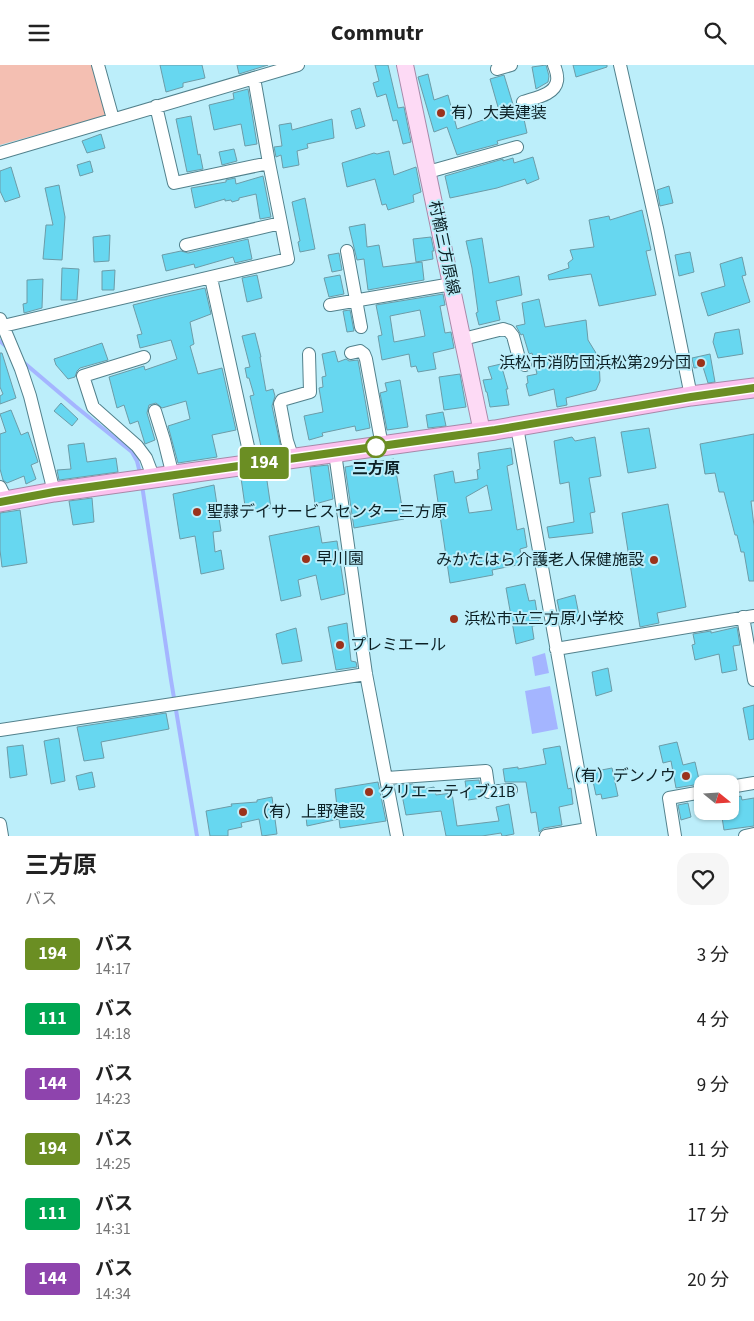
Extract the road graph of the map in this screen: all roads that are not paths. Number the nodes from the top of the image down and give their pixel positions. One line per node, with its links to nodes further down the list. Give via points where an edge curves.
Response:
1 (98, 65): 11 (street)
2 (298, 65): 8 (street)
3 (405, 65): 15 (main road, 村櫛三方原線)
4 (510, 65): 7 (street)
5 (554, 65): 9 (street, via 558,80 556,86 545,95)
6 (623, 66): 31 (street)
7 (497, 69)
8 (254, 78): 10 (street); 14 (street)
9 (523, 101)
10 (156, 106): 11 (street); 14 (street, via 174,183)
11 (113, 119): 13 (street)
12 (517, 147): 15 (street)
13 (0, 153)
14 (269, 163): 16 (street)
15 (428, 172): 20 (main road, 村櫛三方原線)
16 (281, 223): 17 (street); 19 (street, via 288,259)
17 (186, 245)
18 (347, 251): 21 (street)
19 (211, 278): 23 (street); 38 (street)
20 (452, 284): 21 (street); 25 (main road, 村櫛三方原線)
21 (356, 300): 22 (street); 24 (street)
22 (330, 305)
23 (1, 323): 40 (street, via 30,396)
24 (362, 327)
25 (463, 339): 29 (street, via 503,329 509,331 520,362); 34 (main road, 村櫛三方原線)
26 (351, 353): 35 (street, via 360,351 366,359)
27 (309, 354): 37 (street, via 310,392 282,400 280,404)
28 (144, 357): 39 (street, via 83,376 93,407 137,446 146,458)
29 (525, 365)
30 (754, 388): 31 (highway)
31 (691, 397): 33 (highway)
32 (155, 411): 39 (street, via 164,440)
33 (517, 427): 34 (highway); 43 (street)
34 (482, 432): 35 (highway)
35 (382, 446): 36 (highway)
36 (335, 453): 37 (highway); 44 (street)
37 (293, 459): 38 (highway)
38 (252, 465): 39 (highway)
39 (152, 479): 40 (highway)
40 (54, 492): 41 (highway)
41 (2, 496)
42 (748, 616): 43 (street); 45 (street)
43 (556, 649): 53 (street)
44 (366, 674): 46 (street); 47 (street)
45 (754, 680)
46 (0, 730)
47 (387, 778): 50 (street, via 486,771 489,791); 56 (street)
48 (754, 783): 49 (street)
49 (739, 786)
50 (511, 790)
51 (694, 793): 58 (street, via 669,798)
52 (0, 824): 55 (street)
53 (589, 833): 57 (street)
54 (754, 835): 59 (street)
55 (2, 836)
56 (397, 836)
57 (546, 836)
58 (675, 836)
59 (745, 836)

